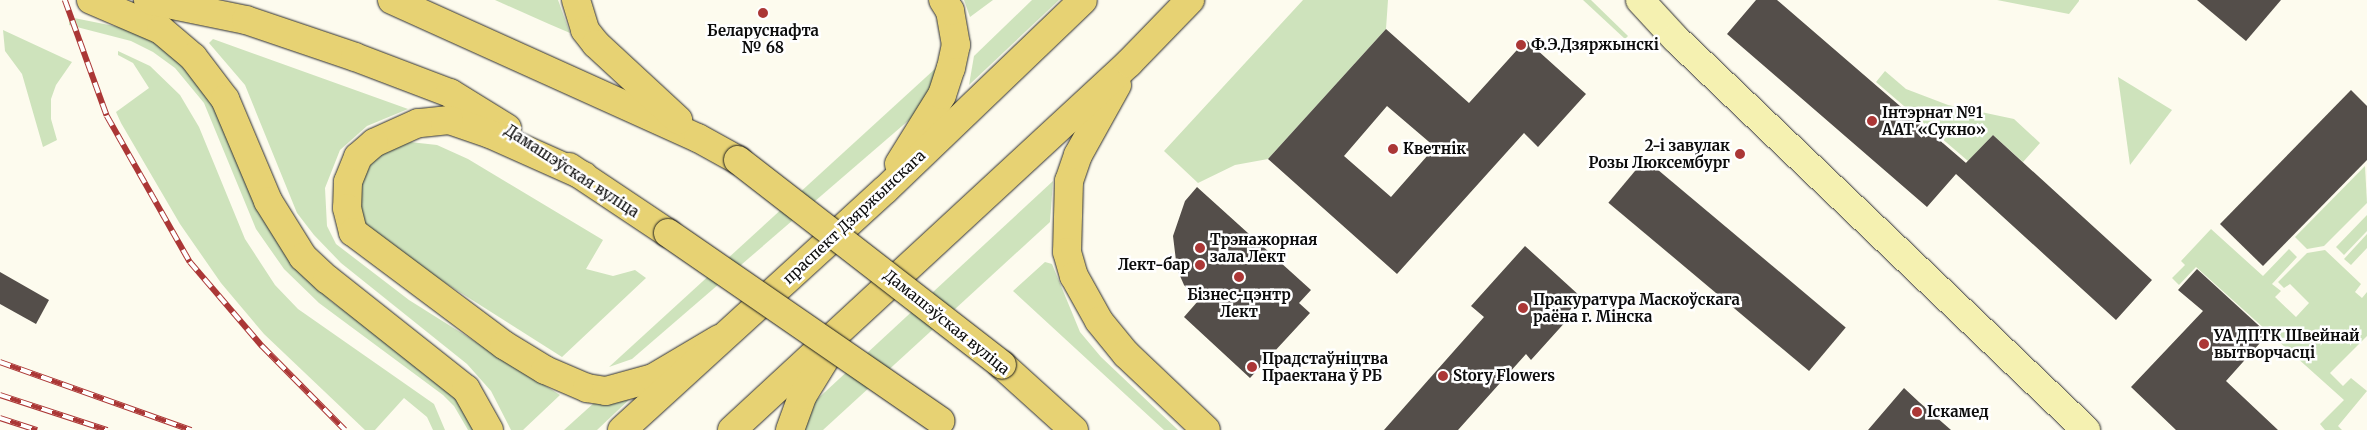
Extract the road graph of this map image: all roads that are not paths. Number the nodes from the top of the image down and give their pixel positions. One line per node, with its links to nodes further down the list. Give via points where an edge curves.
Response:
1 (91, 0): 16 (main road, via 161,30 193,57 224,100 268,201 303,257 466,389)
2 (148, 0): 11 (main road, Дамашэўская вуліца, via 246,20 450,93)
3 (392, 0): 10 (main road, Дамашэўская вуліца)
4 (576, 0): 10 (main road, via 586,30 596,44)
5 (943, 0): 12 (main road, via 950,12 956,45 951,68 942,95)
6 (1083, 0): 12 (main road, праспект Дзяржынскага)
7 (1190, 0): 9 (main road)
8 (1640, 0): 22 (main road, via 1675,38)
9 (1129, 63): 13 (main road); 21 (main road, via 1078,154 1069,181 1067,252 1074,276 1099,322 1126,354)
10 (698, 138): 20 (main road, Дамашэўская вуліца, bridge, via 738,160 1002,365)
11 (584, 176): 14 (main road, via 490,134 449,120 418,124 374,143 358,157 348,182 346,208 353,232 504,345 545,370 587,388 606,391 653,378); 15 (main road, Дамашэўская вуліца, bridge)
12 (885, 190): 14 (main road, праспект Дзяржынскага)
13 (847, 322): 18 (main road); 19 (main road, via 803,395)
14 (720, 339): 17 (main road, праспект Дзяржынскага)
15 (947, 426)
16 (489, 430)
17 (622, 430)
18 (732, 430)
19 (790, 430)
20 (1074, 430)
21 (1206, 430)
22 (2086, 430)

